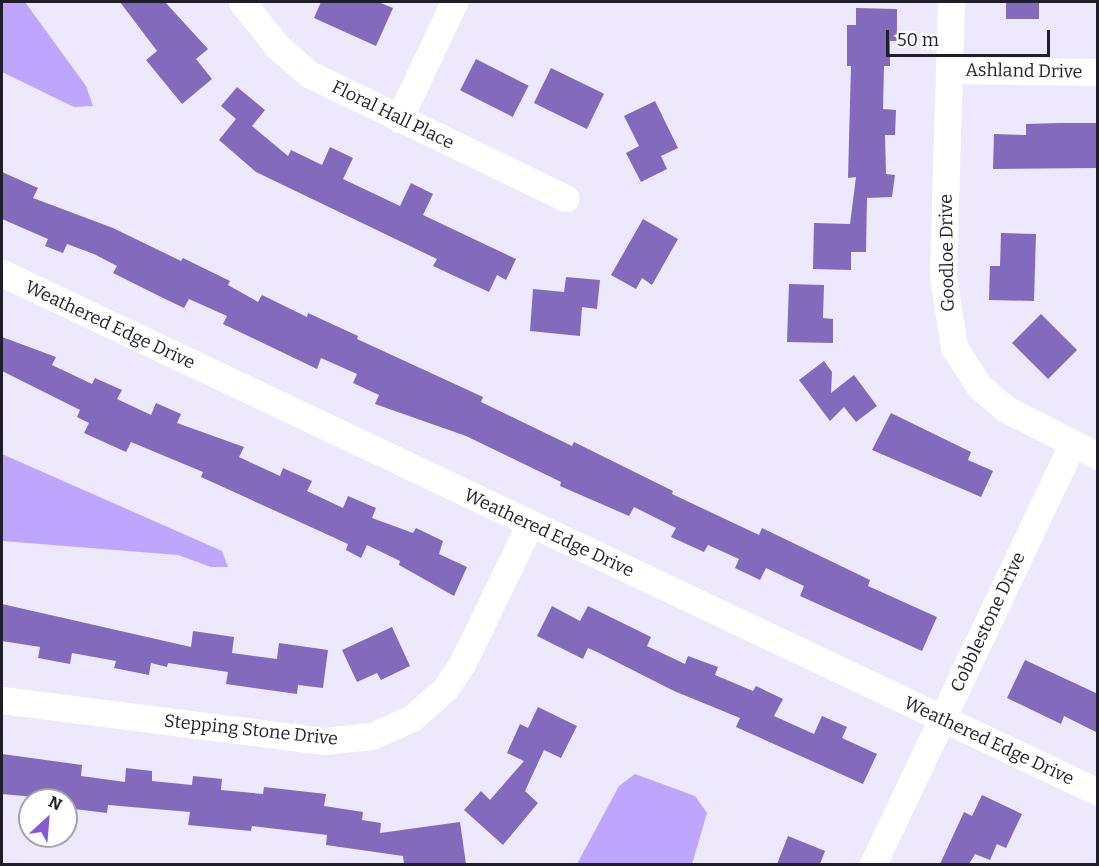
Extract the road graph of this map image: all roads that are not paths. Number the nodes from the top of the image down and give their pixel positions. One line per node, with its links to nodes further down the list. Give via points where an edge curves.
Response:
1 (242, 2): 6 (street, Floral Hall Place, via 277,46 309,74)
2 (454, 2): 6 (street)
3 (951, 2): 4 (street, Goodloe Drive)
4 (950, 70): 5 (street, Ashland Drive); 9 (street, Goodloe Drive, via 943,276 954,347 970,375 988,395 1026,421)
5 (1098, 72)
6 (399, 119): 7 (street, Floral Hall Place)
7 (566, 198)
8 (2, 273): 11 (street, Weathered Edge Drive)
9 (1072, 444): 10 (street, Goodloe Drive); 13 (street, Cobblestone Drive)
10 (1098, 456)
11 (530, 524): 12 (street, Stepping Stone Drive, via 462,664 445,689 412,718 372,736 323,741); 13 (street, Weathered Edge Drive)
12 (2, 700)
13 (942, 719): 14 (street, Weathered Edge Drive); 15 (street, Cobblestone Drive)
14 (1098, 792)
15 (873, 864)

